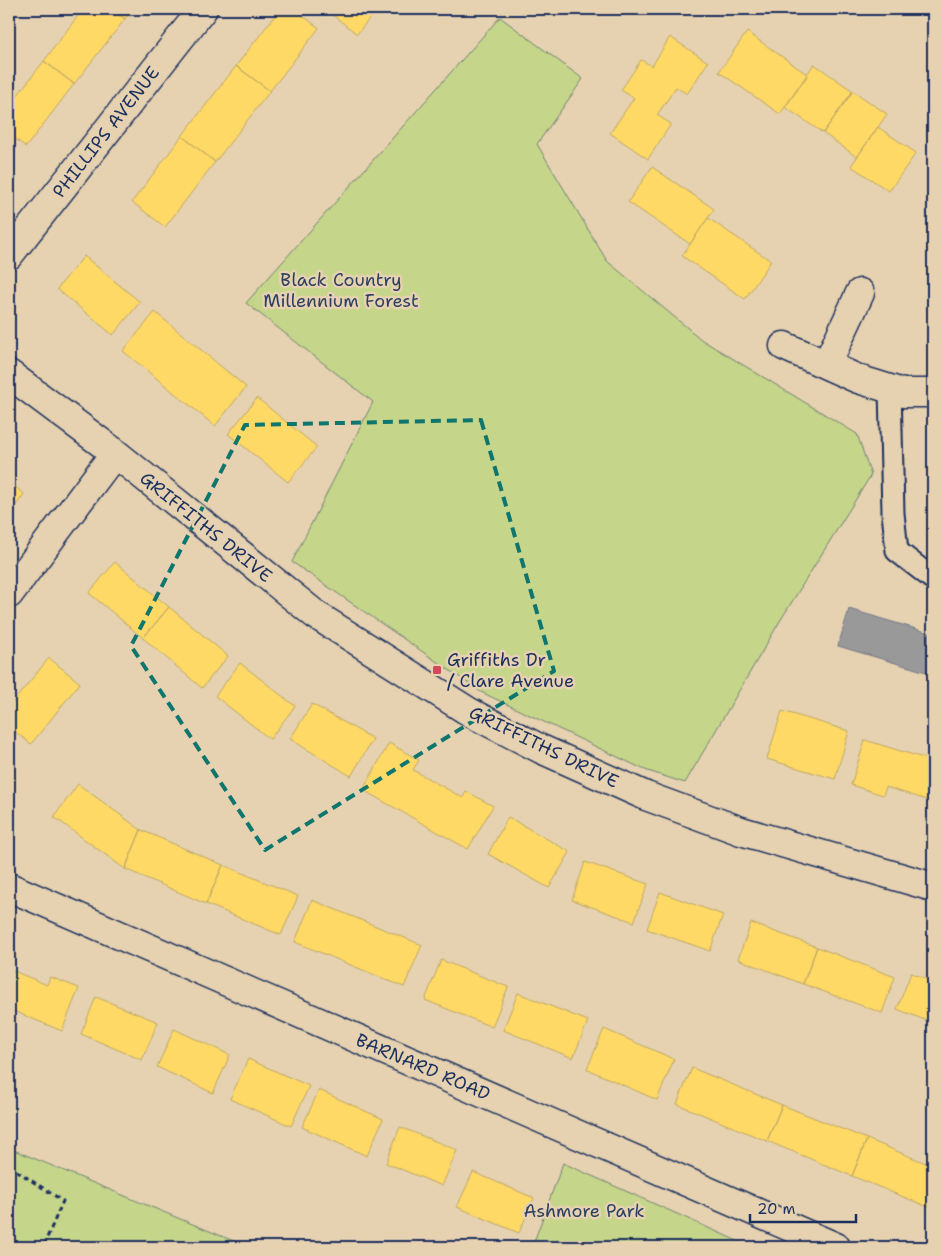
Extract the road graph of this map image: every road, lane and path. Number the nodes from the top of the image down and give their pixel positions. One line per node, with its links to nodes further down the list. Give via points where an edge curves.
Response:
1 (203, 9): 2 (street, PHILLIPS AVENUE)
2 (9, 255)
3 (860, 293): 5 (street)
4 (784, 346): 5 (street)
5 (827, 364): 7 (street, via 858,379)
6 (9, 374): 9 (street, GRIFFITHS DRIVE)
7 (890, 389): 8 (street, via 903,393); 10 (lane, via 897,551)
8 (933, 393)
9 (115, 453): 11 (street); 13 (street, GRIFFITHS DRIVE, via 316,615 471,712 541,749 646,796 741,831)
10 (933, 579)
11 (9, 594)
12 (9, 887): 16 (street, BARNARD ROAD)
13 (933, 887)
14 (9, 1166): 15 (path, via 63,1201)
15 (43, 1247)
16 (836, 1247)

